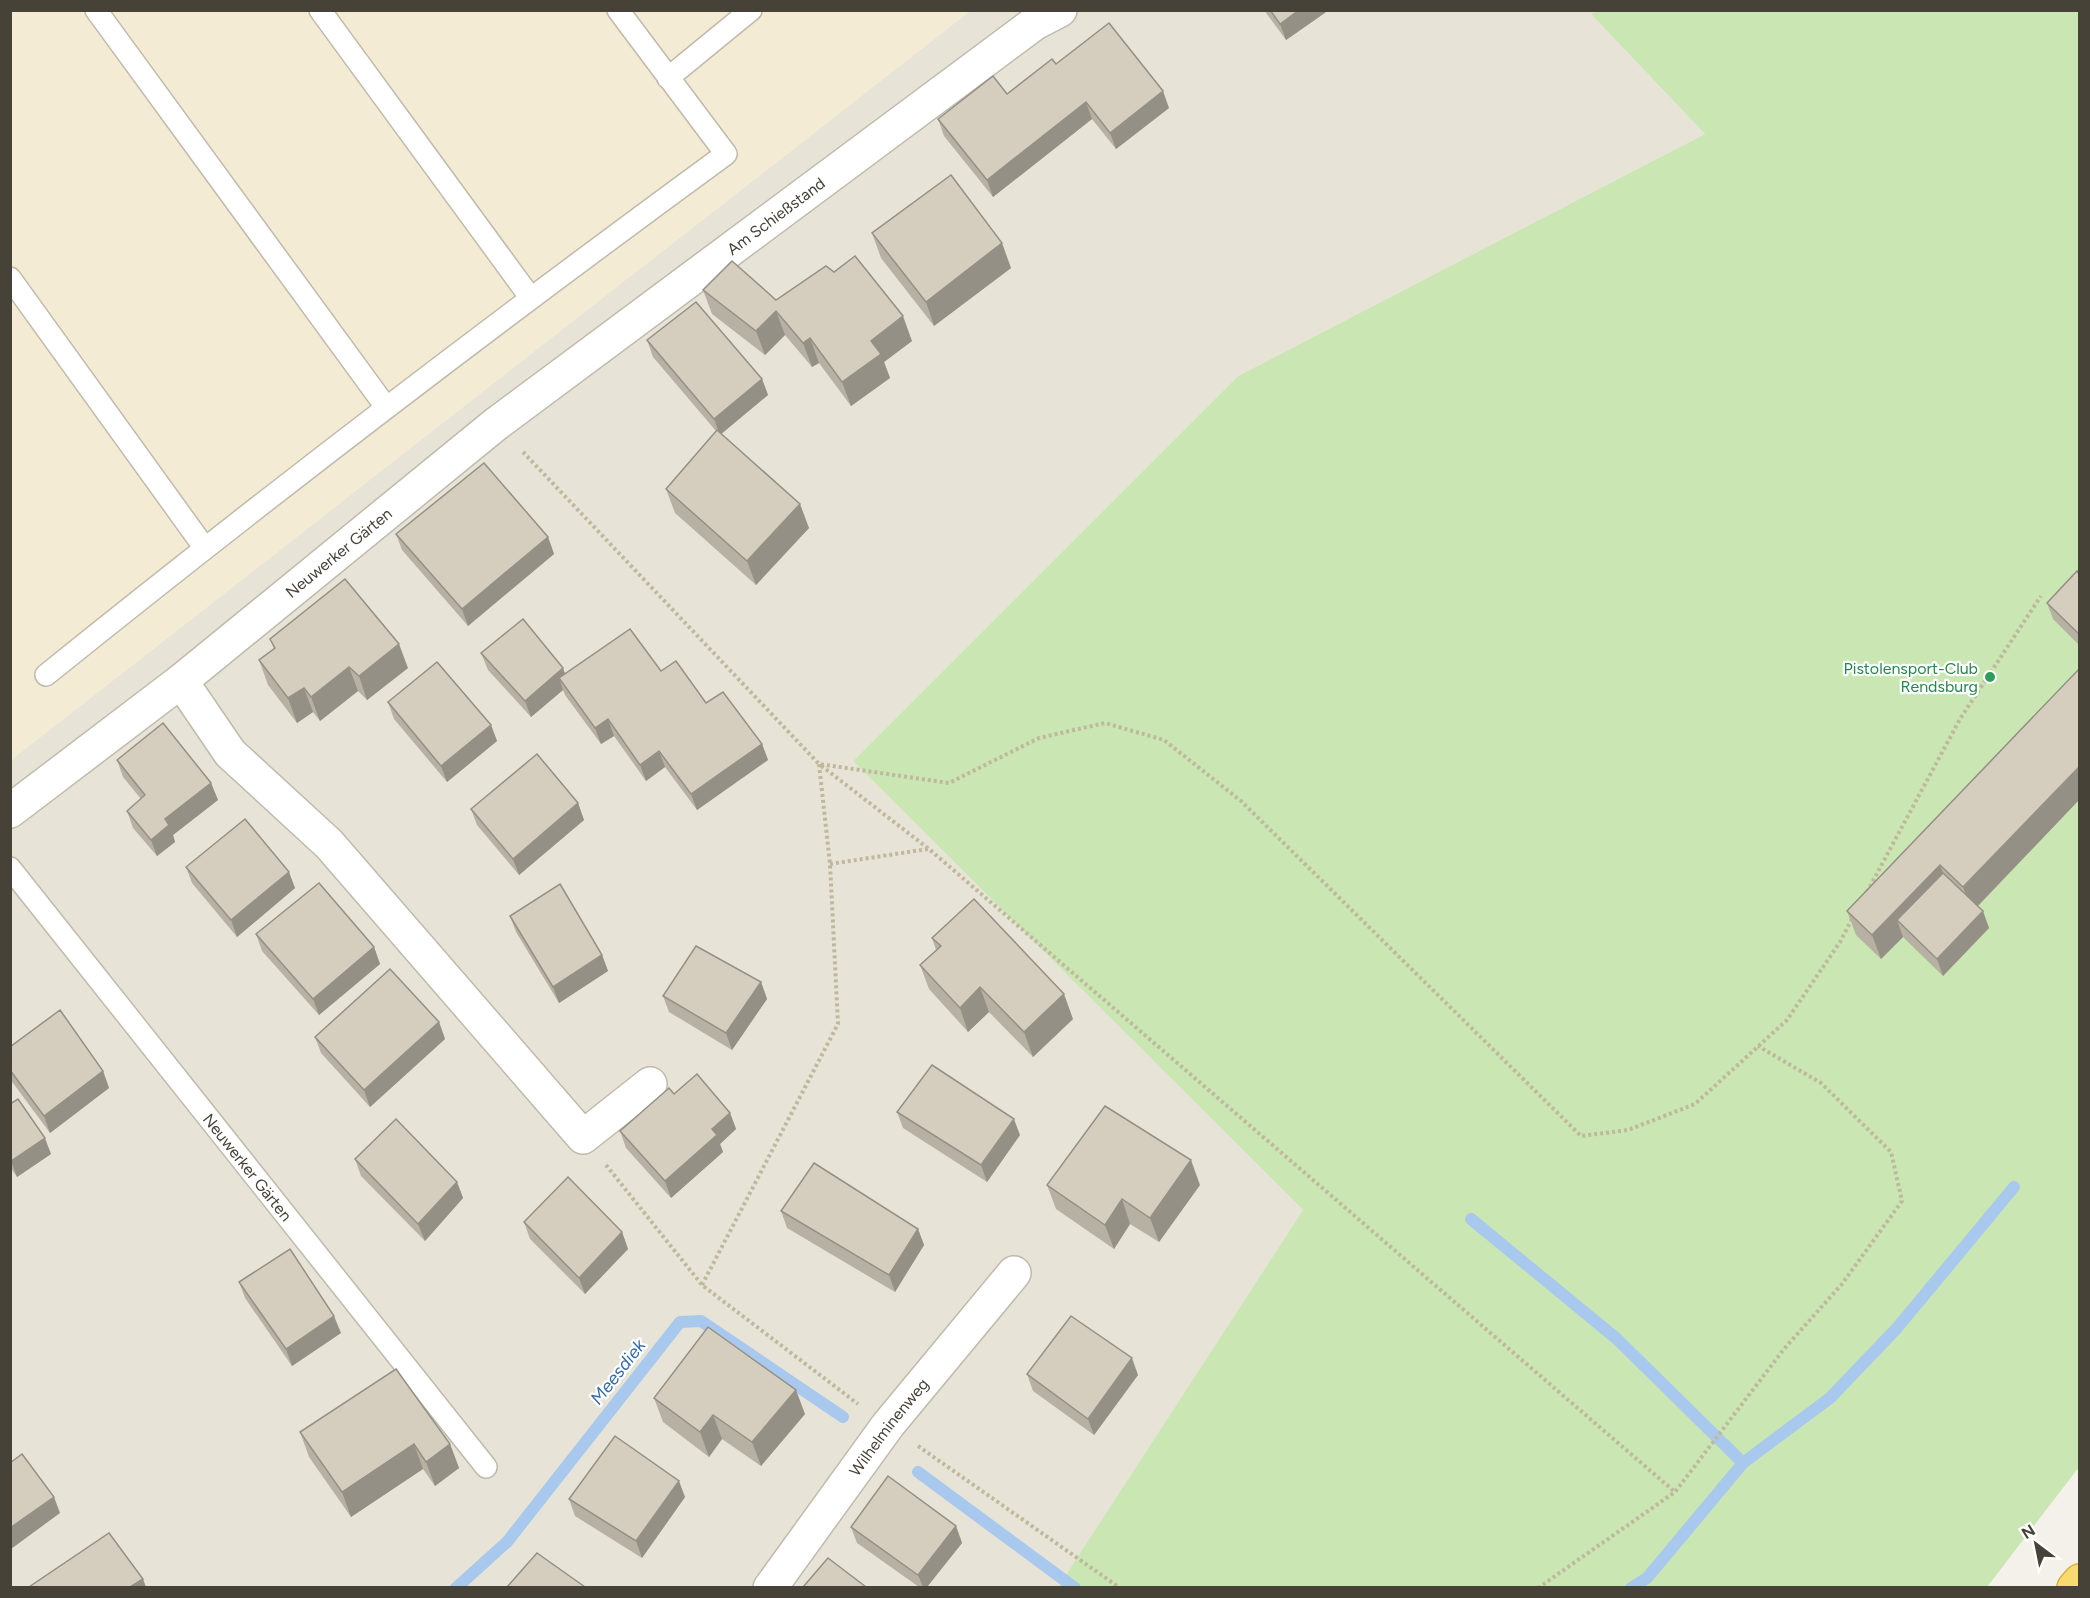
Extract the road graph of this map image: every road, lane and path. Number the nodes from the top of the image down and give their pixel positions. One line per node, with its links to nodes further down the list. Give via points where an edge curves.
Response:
1 (96, 10): 9 (lane)
2 (320, 10): 8 (lane)
3 (618, 10): 6 (lane)
4 (751, 10): 6 (lane)
5 (1060, 10): 10 (street, Am Schießstand, via 1035,23)
6 (668, 78): 8 (lane, via 726,154)
7 (10, 278): 11 (lane)
8 (530, 297): 9 (lane)
9 (387, 407): 11 (lane)
10 (496, 423): 14 (street, Neuwerker Gärten); 15 (path)
11 (204, 547): 13 (lane)
12 (2041, 596): 20 (path, via 1960,719)
13 (45, 675)
14 (181, 681): 16 (street, Neuwerker Gärten); 24 (street, via 230,753 329,844)
15 (819, 764): 17 (path); 18 (path); 22 (path, via 949,783 1039,738 1105,723 1164,740 1241,801 1581,1136 1628,1130 1695,1104)
16 (10, 811)
17 (929, 849): 18 (path); 29 (path)
18 (830, 864): 26 (path, via 838,1024)
19 (10, 868): 28 (lane, Neuwerker Gärten)
20 (1862, 901)
21 (1856, 911): 22 (path, via 1840,942 1787,1020)
22 (1758, 1046): 29 (path, via 1821,1083 1891,1152 1902,1200 1842,1284 1784,1349)
23 (650, 1084): 24 (street)
24 (583, 1137): 26 (path)
25 (1014, 1273): 27 (street, Wilhelminenweg)
26 (702, 1285): 27 (path)
27 (888, 1425): 31 (street, Wilhelminenweg); 32 (path)
28 (486, 1467)
29 (1676, 1492): 33 (path)
30 (2079, 1581): 34 (highway)
31 (770, 1587)
32 (1120, 1587)
33 (1538, 1587)
34 (2074, 1587)

